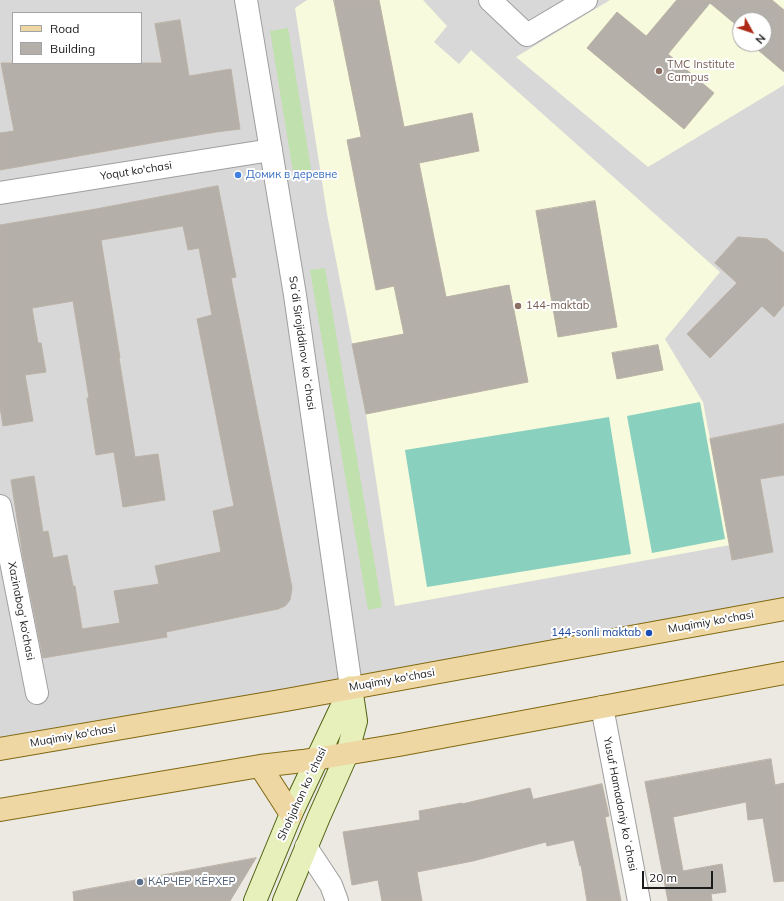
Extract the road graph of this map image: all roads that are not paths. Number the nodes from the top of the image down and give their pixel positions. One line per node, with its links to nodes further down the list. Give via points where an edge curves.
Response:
1 (246, 0): 4 (street, Saʼdi Sirojiddinov koʻchasi)
2 (490, 0): 3 (street, via 527,35)
3 (586, 0)
4 (271, 150): 5 (street, Yoqut ko'chasi); 9 (street, Saʼdi Sirojiddinov koʻchasi, via 295,295)
5 (0, 193)
6 (0, 506): 10 (street, Xazinabog‘ ko‘chasi)
7 (784, 609): 9 (main road, Muqimiy ko'chasi)
8 (784, 673): 11 (main road)
9 (351, 687): 12 (main road); 13 (main road, Muqimiy ko'chasi); 16 (main road, Shohjahon koʻchasi)
10 (37, 693)
11 (602, 707): 14 (main road); 24 (street, Yusuf Hamadoniy koʻchasi)
12 (356, 721): 14 (main road); 15 (main road)
13 (0, 749)
14 (376, 749): 15 (main road)
15 (347, 754): 16 (main road); 20 (main road)
16 (318, 758): 17 (main road); 19 (main road, Shohjahon koʻchasi)
17 (260, 766): 18 (main road); 19 (main road)
18 (0, 810)
19 (291, 814): 21 (main road, Shohjahon koʻchasi)
20 (306, 847): 22 (main road); 23 (street, via 331,885)
21 (255, 901)
22 (284, 901)
23 (337, 901)
24 (639, 901)

